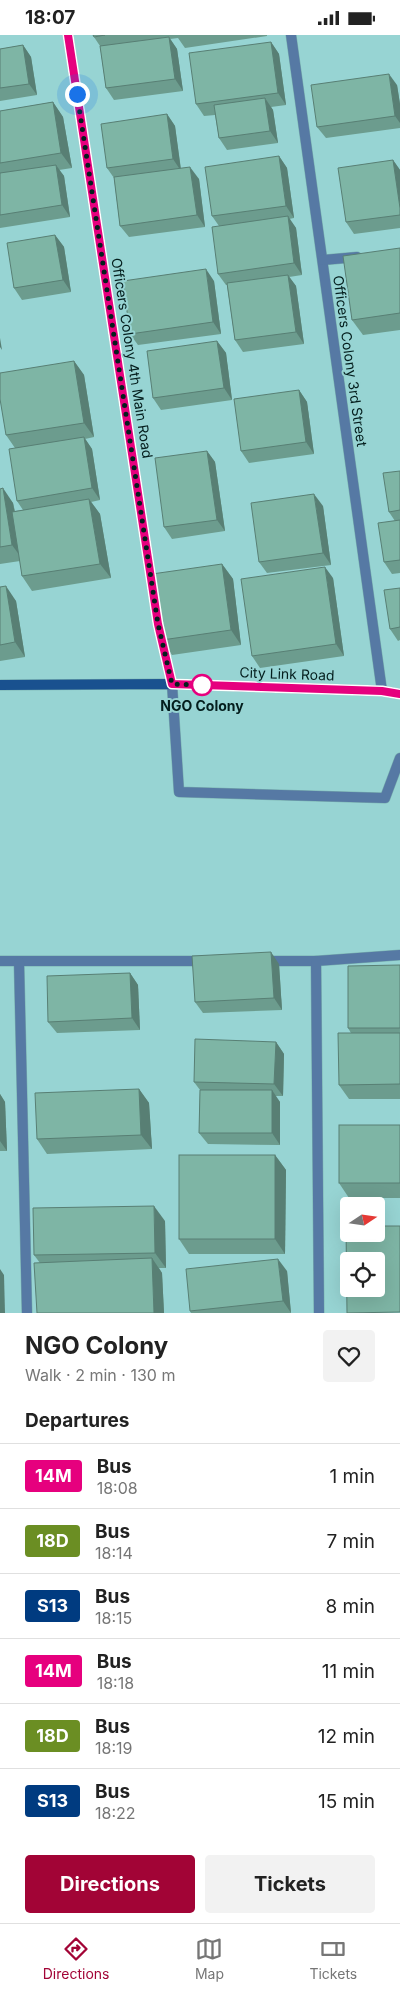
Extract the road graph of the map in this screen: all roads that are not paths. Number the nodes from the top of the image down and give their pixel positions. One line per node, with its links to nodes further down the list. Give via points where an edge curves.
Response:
1 (68, 35): 5 (street, Officers Colony 4th Main Road, via 158,624)
2 (291, 35): 4 (street, Officers Colony 3rd Street)
3 (371, 255): 4 (street)
4 (322, 260): 7 (street, Officers Colony 3rd Street)
5 (172, 684): 6 (street, City Link Road); 7 (street, City Link Road); 9 (street, Officers Colony 4th Main Road, via 179,792 385,798)
6 (0, 685)
7 (382, 691): 8 (street, City Link Road)
8 (400, 694)
9 (400, 758)
10 (400, 955): 14 (street)
11 (0, 961): 15 (street)
12 (217, 961): 15 (street)
13 (256, 961): 14 (street)
14 (316, 961): 17 (street)
15 (19, 962): 16 (street)
16 (27, 1313)
17 (319, 1313)

